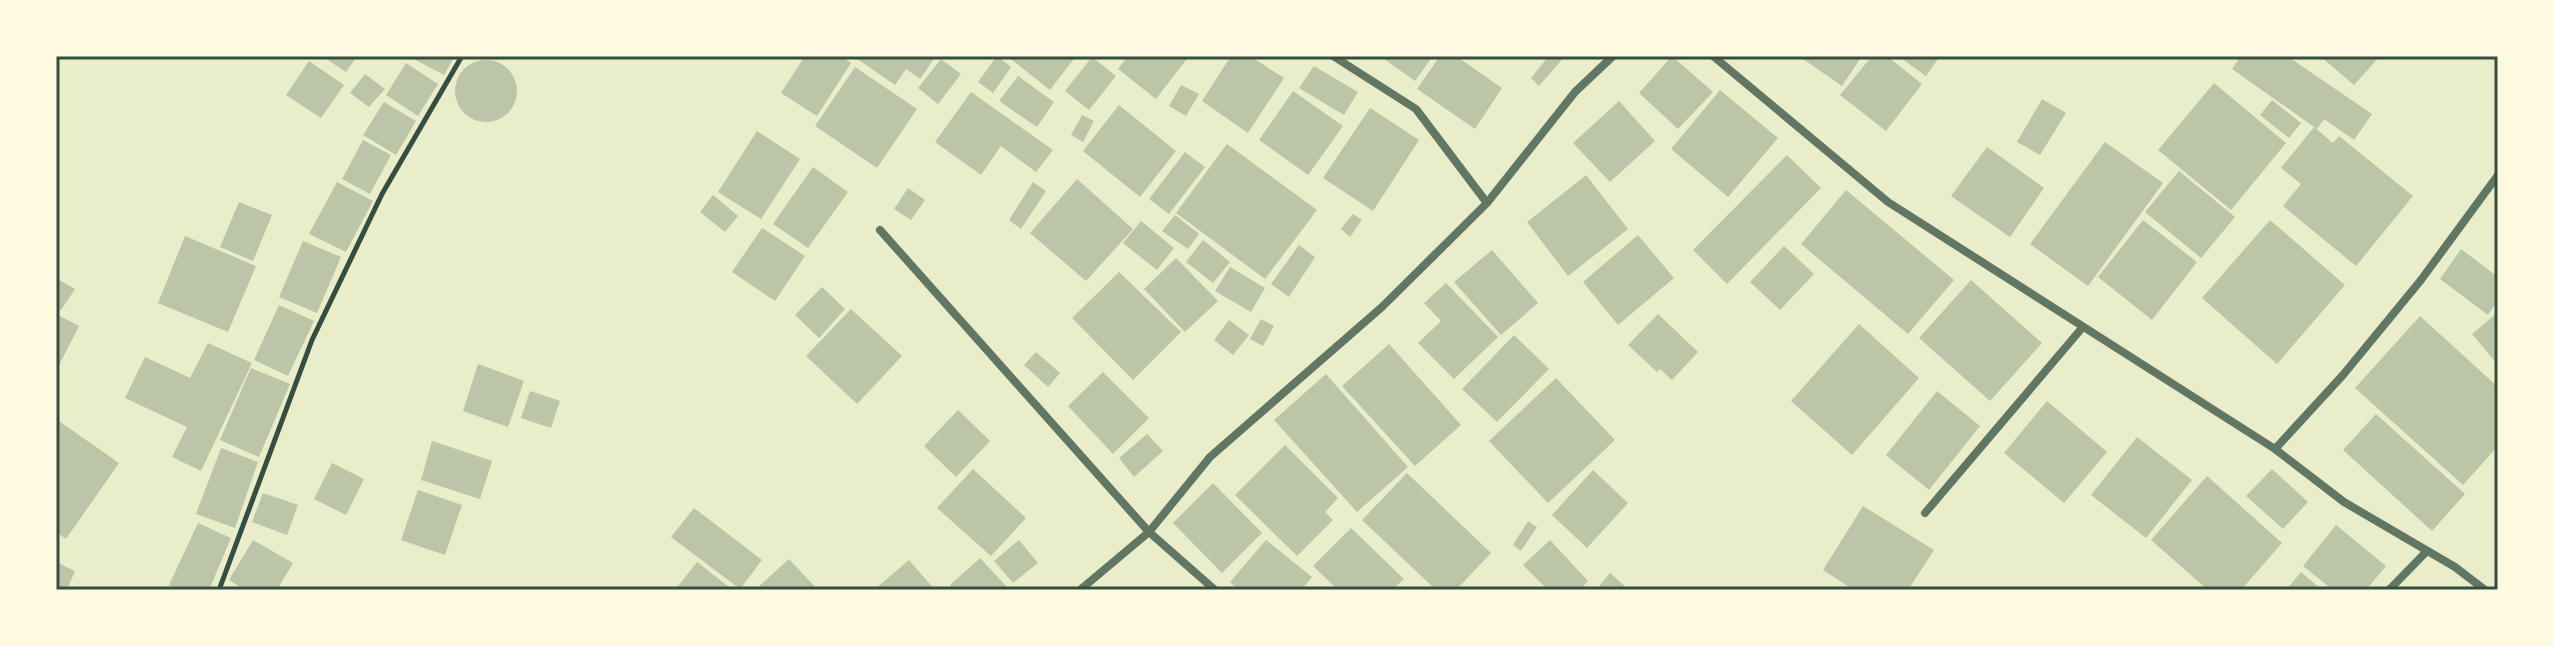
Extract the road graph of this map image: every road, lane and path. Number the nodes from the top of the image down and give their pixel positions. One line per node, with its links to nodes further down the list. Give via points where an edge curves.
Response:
1 (462, 56): 13 (path, via 382,194 312,340)
2 (1333, 56): 6 (street, via 1416,109)
3 (1613, 56): 6 (street, via 1575,92)
4 (1713, 56): 8 (street, via 1888,202)
5 (2498, 175): 9 (street, via 2382,328)
6 (1487, 203): 11 (street, via 1382,307 1210,457)
7 (880, 230): 11 (street)
8 (2082, 328): 9 (street); 10 (street)
9 (2275, 449): 12 (street, via 2344,502)
10 (1925, 513)
11 (1149, 532): 14 (street); 15 (street)
12 (2427, 551): 16 (street); 17 (street)
13 (219, 590)
14 (1080, 590)
15 (1215, 590)
16 (2389, 590)
17 (2485, 590)

